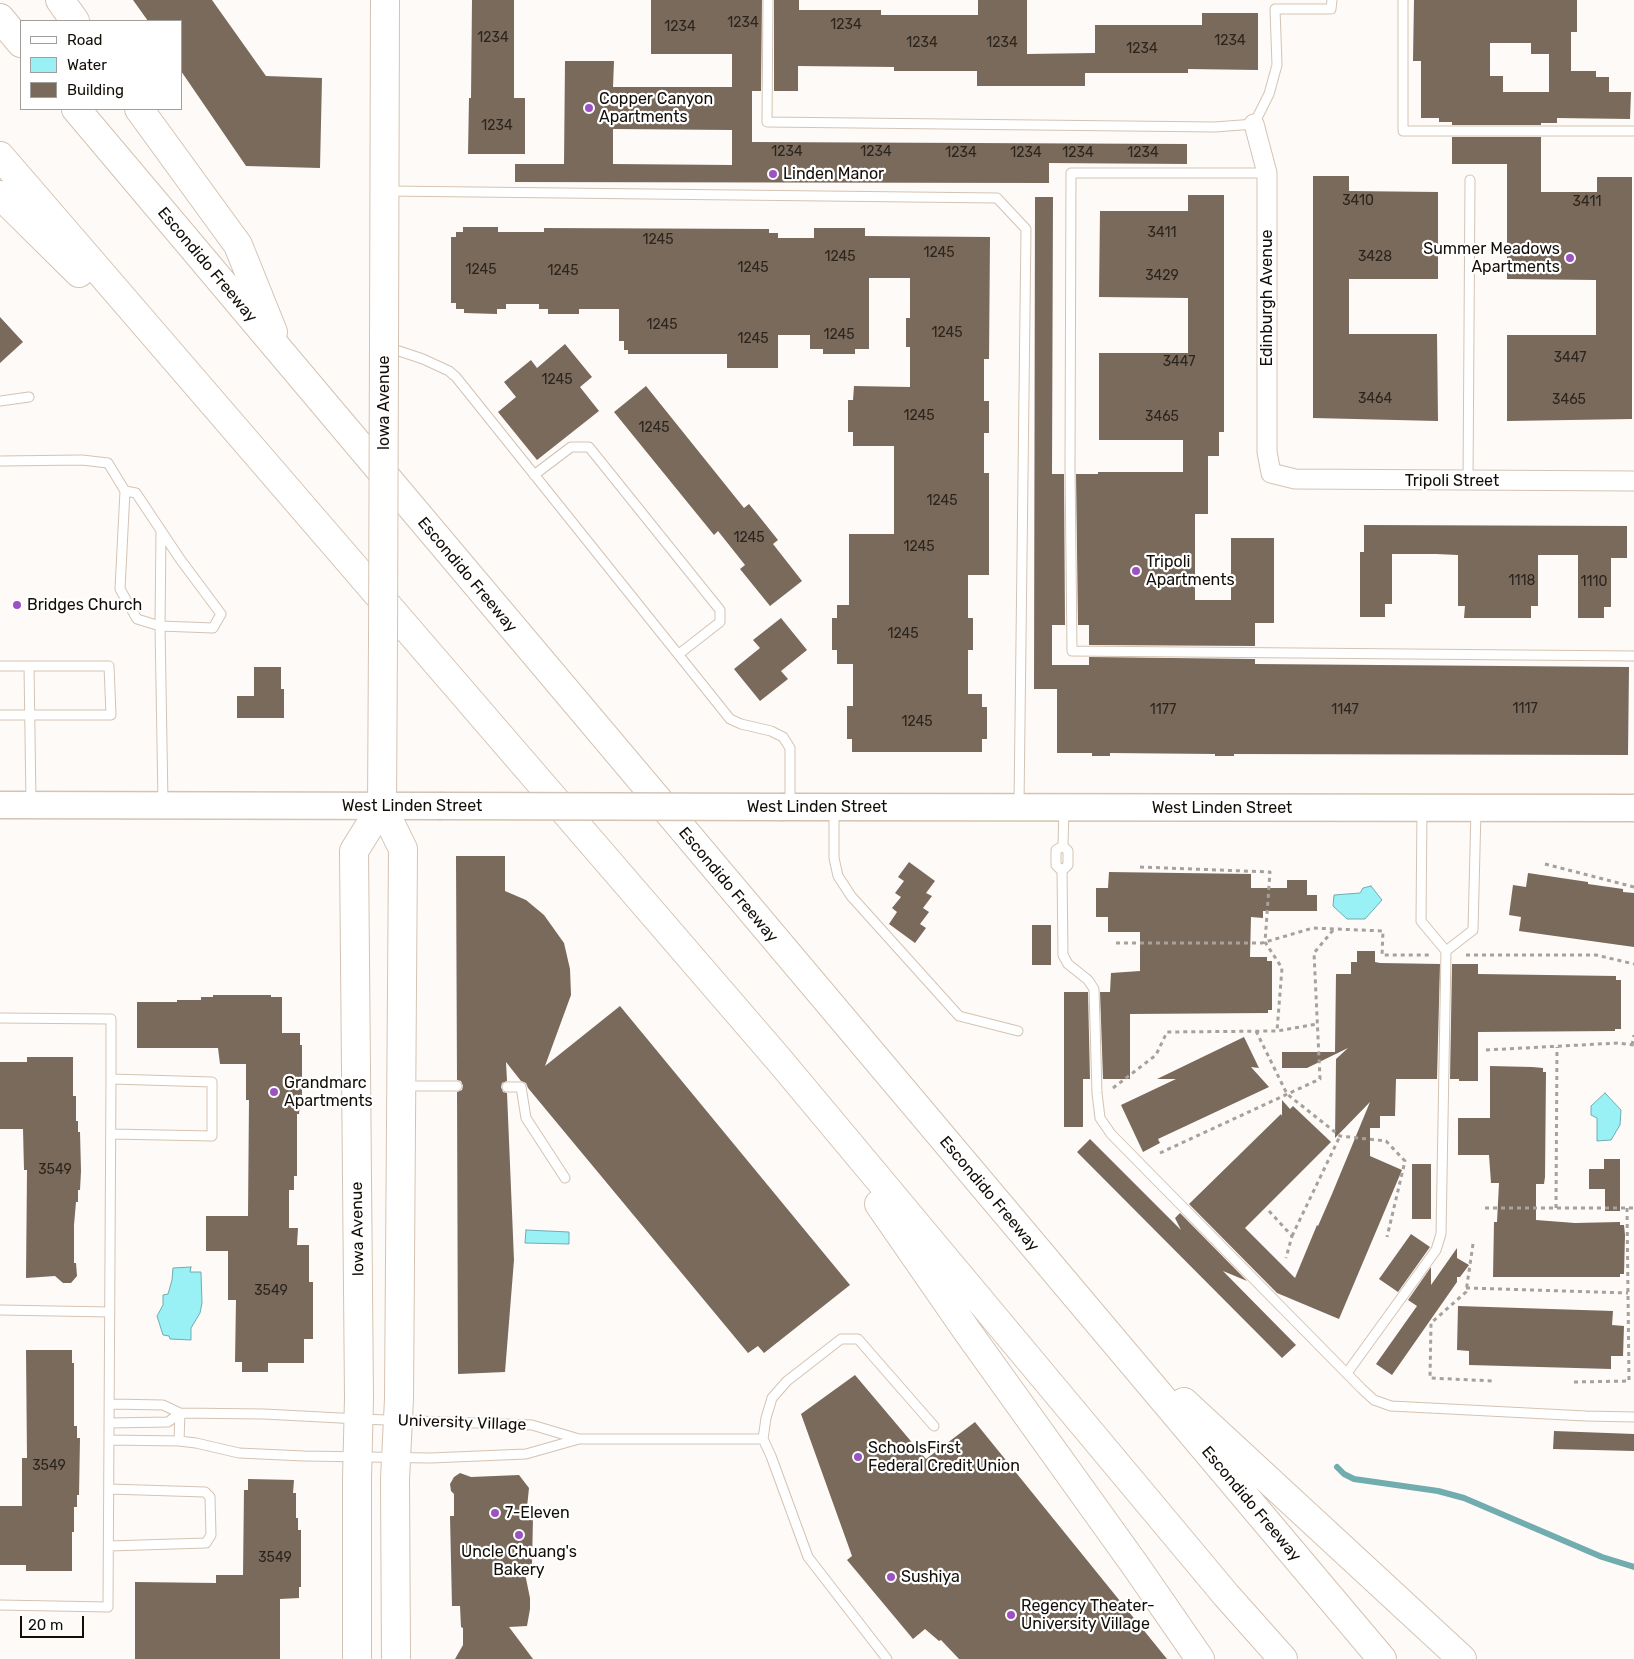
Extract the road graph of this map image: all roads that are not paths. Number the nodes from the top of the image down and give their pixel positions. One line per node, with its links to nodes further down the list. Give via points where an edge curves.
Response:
1 (60, 0): 7 (main road)
2 (385, 0): 16 (main road, Iowa Avenue)
3 (768, 0): 11 (lane, via 767,122 1215,127)
4 (1332, 0): 11 (lane, via 1331,9 1275,9 1277,64 1269,94)
5 (1402, 0): 12 (lane, via 1403,131)
6 (0, 18): 8 (main road)
7 (74, 20)
8 (20, 42)
9 (77, 110): 19 (main road, Escondido Freeway)
10 (140, 110): 19 (main road, via 238,245)
11 (1254, 124): 14 (street, Edinburgh Avenue)
12 (1634, 131)
13 (0, 156): 22 (main road)
14 (1267, 173): 24 (street, Edinburgh Avenue, via 1267,452); 32 (lane, via 1071,173 1072,651)
15 (1470, 180): 26 (lane)
16 (385, 191): 18 (main road, Iowa Avenue); 43 (lane, via 997,198 1026,229)
17 (0, 195): 22 (main road)
18 (384, 346): 25 (lane, via 423,359 456,377); 40 (main road, Iowa Avenue, bridge)
19 (282, 355): 60 (main road, Escondido Freeway)
20 (30, 397): 21 (lane)
21 (0, 401)
22 (212, 402): 51 (main road)
23 (0, 462): 28 (lane, via 82,460 108,463)
24 (1271, 473): 26 (street, Tripoli Street, via 1295,480)
25 (534, 475): 31 (lane); 31 (lane, via 572,447 588,447 620,486 720,610 720,622)
26 (1468, 481): 27 (street, Tripoli Street)
27 (1634, 481)
28 (124, 491): 29 (lane, via 136,493); 30 (lane, via 120,589 137,619)
29 (161, 531): 30 (lane); 30 (lane, via 220,614 213,628)
30 (160, 626): 39 (lane)
31 (679, 654): 41 (lane, via 730,719 783,737 790,748)
32 (1634, 656)
33 (0, 666): 34 (lane)
34 (30, 666): 36 (lane); 36 (lane, via 109,666 111,715)
35 (0, 715): 36 (lane)
36 (30, 716): 38 (lane)
37 (0, 805): 38 (street, West Linden Street)
38 (31, 805): 39 (street, West Linden Street)
39 (163, 806): 40 (street, West Linden Street)
40 (382, 806): 41 (street, West Linden Street, bridge); 53 (main road, Iowa Avenue, via 403,850); 65 (main road, Iowa Avenue, via 354,851)
41 (786, 807): 42 (street, West Linden Street)
42 (834, 807): 43 (street, West Linden Street); 50 (lane, via 834,858 838,876 850,896 959,1016)
43 (1019, 807): 44 (street, West Linden Street)
44 (1064, 808): 46 (street, West Linden Street); 61 (lane, via 1063,846 1068,850 1068,865 1062,871 1063,955 1094,989 1100,1118 1110,1134)
45 (1634, 808): 47 (street, West Linden Street)
46 (1422, 809): 47 (street, West Linden Street); 48 (lane, via 1421,921)
47 (1476, 809): 48 (lane, via 1473,930)
48 (1446, 951): 61 (lane, via 1441,1234 1436,1250)
49 (0, 1018): 52 (lane, via 111,1019)
50 (1018, 1031)
51 (780, 1061): 81 (main road, via 967,1332); 82 (main road, via 1226,1596)
52 (111, 1079): 56 (lane); 56 (lane, via 212,1082 212,1136)
53 (402, 1086): 54 (lane); 66 (main road, Iowa Avenue)
54 (457, 1086)
55 (507, 1087): 57 (lane, via 521,1087 526,1118)
56 (111, 1134): 59 (lane)
57 (565, 1178)
58 (0, 1310): 59 (lane)
59 (110, 1312): 62 (lane)
60 (1097, 1322): 83 (main road, Escondido Freeway); 84 (main road)
61 (1347, 1373): 64 (lane, via 1374,1400 1390,1406)
62 (110, 1404): 63 (lane, University Village, via 163,1405); 67 (lane)
63 (180, 1413): 65 (lane, University Village); 67 (lane, University Village, via 168,1422); 72 (lane)
64 (1634, 1417)
65 (359, 1419): 66 (lane, University Village); 73 (main road, Iowa Avenue)
66 (398, 1420): 69 (lane, University Village, via 532,1425); 74 (main road, Iowa Avenue)
67 (110, 1423): 71 (lane)
68 (934, 1426): 70 (lane, via 858,1339 841,1339 787,1381 772,1398)
69 (579, 1439): 70 (lane); 74 (lane, University Village, via 526,1454)
70 (763, 1439): 80 (lane, via 808,1557)
71 (110, 1440): 72 (lane, University Village); 75 (lane)
72 (179, 1441): 73 (lane, University Village, via 239,1453)
73 (357, 1457): 74 (lane, University Village); 78 (main road, Iowa Avenue)
74 (396, 1458): 79 (main road, Iowa Avenue)
75 (109, 1489): 76 (lane); 76 (lane, via 205,1492 210,1496 211,1535 206,1543)
76 (109, 1546): 77 (lane, via 108,1607)
77 (0, 1605)
78 (357, 1659)
79 (396, 1659)
80 (887, 1659)
81 (1200, 1659)
82 (1283, 1659)
83 (1382, 1659)
84 (1462, 1659)

